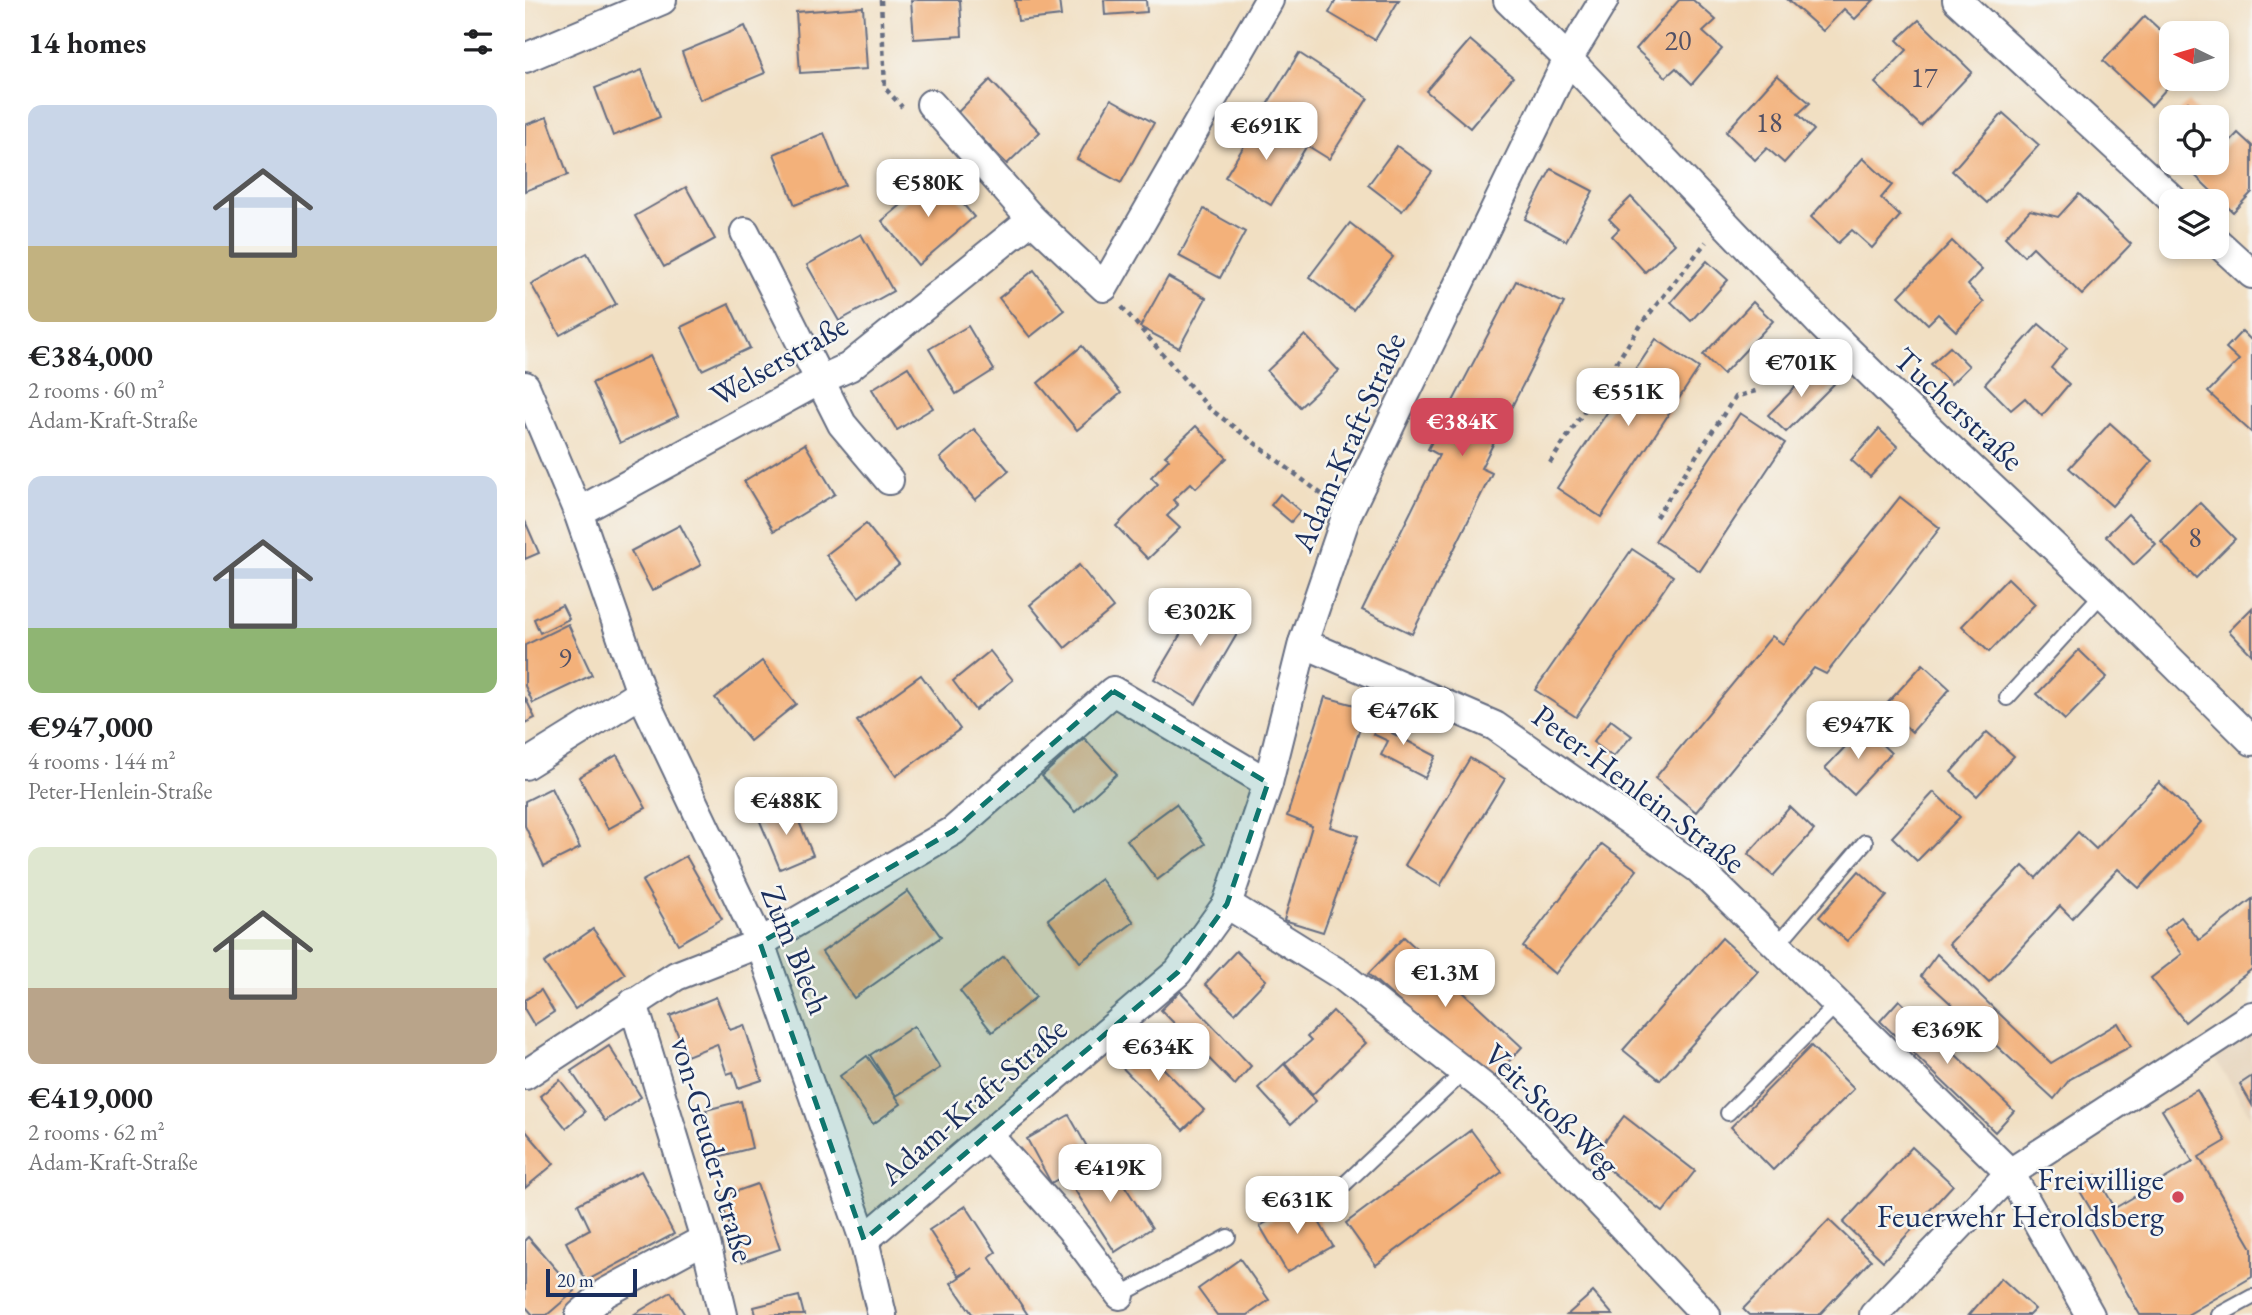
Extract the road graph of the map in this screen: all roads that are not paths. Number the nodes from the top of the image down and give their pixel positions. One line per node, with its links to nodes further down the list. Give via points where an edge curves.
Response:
1 (662, 0): 6 (street)
2 (1269, 0): 10 (street, via 1104,287)
3 (1508, 0): 7 (street, Tucherstraße)
4 (1604, 0): 7 (street, Adam-Kraft-Straße)
5 (1957, 0): 9 (street)
6 (525, 58)
7 (1568, 59): 19 (street, Tucherstraße, via 1886,388); 20 (street, Adam-Kraft-Straße, via 1347,514)
8 (931, 104): 10 (street)
9 (2161, 189)
10 (1032, 219): 14 (street, Welserstraße, via 849,367)
11 (745, 232): 14 (street)
12 (2229, 253): 13 (street)
13 (2252, 274)
14 (820, 380): 17 (street, via 842,424); 18 (street, Welserstraße)
15 (525, 386): 16 (street, Zum Blech)
16 (537, 449): 18 (street, Zum Blech)
17 (889, 480)
18 (579, 512): 21 (street, Zum Blech)
19 (2103, 593): 22 (lane); 23 (street, Tucherstraße)
20 (1303, 643): 25 (street, Adam-Kraft-Straße); 29 (street, Peter-Henlein-Straße, via 1495,726 1699,869)
21 (641, 693): 24 (street); 28 (street, Zum Blech)
22 (2007, 698)
23 (2252, 741)
24 (525, 765)
25 (1268, 783): 27 (street, Adam-Kraft-Straße); 28 (street, via 1113,691 953,831)
26 (1865, 842): 29 (lane)
27 (1227, 904): 33 (street, Veit-Stoß-Weg, via 1341,975); 36 (street, Adam-Kraft-Straße, via 1178,972)
28 (760, 943): 30 (street, via 676,976); 41 (street, Zum Blech)
29 (1777, 945): 31 (street, Peter-Henlein-Straße)
30 (633, 1003): 34 (street); 40 (street, von-Geuder-Straße)
31 (1837, 1004): 35 (lane); 37 (street, Peter-Henlein-Straße)
32 (2252, 1016): 37 (street)
33 (1464, 1072): 38 (lane); 47 (street, Veit-Stoß-Weg, via 1514,1111)
34 (525, 1075)
35 (1728, 1113)
36 (988, 1135): 41 (street, Adam-Kraft-Straße); 42 (street)
37 (2010, 1173): 48 (street); 49 (street, Peter-Henlein-Straße)
38 (1334, 1194)
39 (1228, 1237): 42 (lane)
40 (705, 1239): 44 (street, via 605,1293); 45 (street, von-Geuder-Straße)
41 (864, 1240): 46 (street, Zum Blech)
42 (1121, 1294)
43 (2252, 1297): 50 (lane)
44 (580, 1315)
45 (723, 1315)
46 (882, 1315)
47 (1706, 1315)
48 (1874, 1315)
49 (2090, 1315)
50 (2219, 1315)

